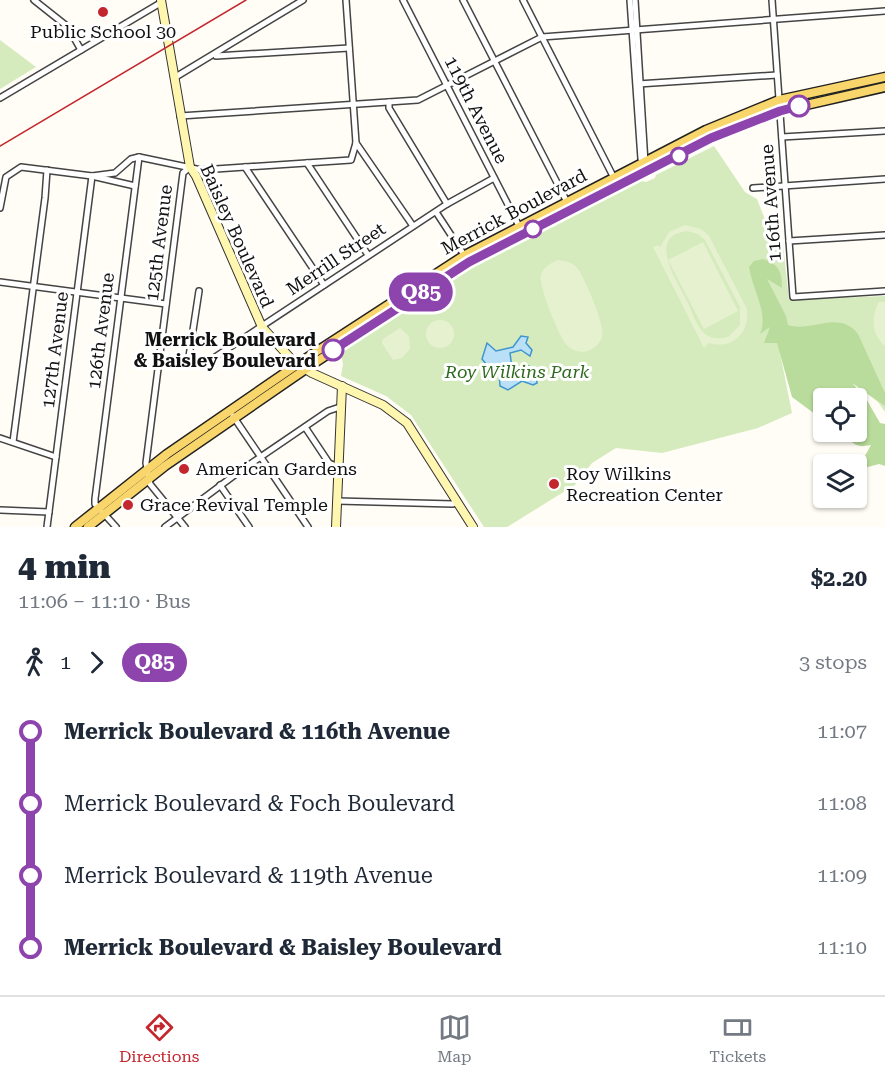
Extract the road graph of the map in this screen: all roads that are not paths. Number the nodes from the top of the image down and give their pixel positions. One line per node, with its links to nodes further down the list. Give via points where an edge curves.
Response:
1 (34, 0): 16 (street, via 68,27)
2 (303, 0): 17 (street)
3 (346, 0): 15 (street)
4 (403, 0): 24 (street, 119th Avenue)
5 (463, 0): 18 (street)
6 (523, 0): 14 (street)
7 (630, 0): 13 (street)
8 (635, 0): 13 (street)
9 (772, 0): 12 (street, 116th Avenue)
10 (162, 1): 16 (street); 21 (main road, Baisley Boulevard)
11 (885, 11): 12 (street)
12 (774, 18): 13 (street); 19 (street, 116th Avenue)
13 (635, 28): 14 (street); 22 (street)
14 (542, 37): 18 (street); 45 (street)
15 (349, 48): 17 (street); 30 (street)
16 (81, 50): 27 (street)
17 (213, 56): 21 (street)
18 (494, 61): 24 (street); 51 (street)
19 (777, 75): 22 (street); 28 (street, 116th Avenue)
20 (885, 77): 23 (main road, Merrick Boulevard)
21 (174, 78): 32 (main road, Baisley Boulevard)
22 (638, 84): 37 (street)
23 (844, 85): 26 (main road); 28 (main road, Merrick Boulevard)
24 (447, 86): 29 (street, via 418,100); 44 (street, 119th Avenue)
25 (885, 87): 26 (main road, Merrick Boulevard)
26 (847, 94): 31 (main road, Merrick Boulevard)
27 (0, 98)
28 (779, 100): 31 (street, 116th Avenue); 37 (main road, Merrick Boulevard, via 706,130)
29 (389, 102): 30 (street); 50 (street)
30 (353, 104): 32 (street); 35 (street)
31 (780, 111): 34 (street, 116th Avenue); 42 (main road, Merrick Boulevard, via 711,138)
32 (180, 116): 39 (main road, Baisley Boulevard)
33 (885, 131): 34 (street)
34 (782, 137): 48 (street, 116th Avenue)
35 (356, 143): 38 (street, via 351,160); 54 (street)
36 (139, 157): 39 (street); 43 (street, via 115,173); 47 (street, 126th Avenue)
37 (645, 162): 42 (street); 45 (main road, Merrick Boulevard)
38 (307, 163): 40 (street); 58 (street)
39 (190, 167): 40 (street); 67 (street, 125th Avenue, via 183,173); 68 (main road, Baisley Boulevard)
40 (245, 167): 61 (street)
41 (47, 170): 43 (street); 52 (street, via 21,167 9,174); 62 (street)
42 (646, 173): 51 (main road, Merrick Boulevard)
43 (92, 176): 47 (street); 65 (street, 127th Avenue)
44 (494, 178): 50 (street, Merrill Street); 55 (street, 119th Avenue)
45 (614, 178): 51 (main road, Merrick Boulevard)
46 (885, 178): 48 (street)
47 (135, 186): 66 (street, 126th Avenue)
48 (785, 186): 49 (street); 57 (street, 116th Avenue)
49 (753, 188)
50 (447, 204): 53 (street, Merrill Street)
51 (569, 206): 55 (main road, Merrick Boulevard)
52 (0, 208)
53 (436, 212): 54 (street, Merrill Street); 59 (street)
54 (413, 226): 58 (street, Merrill Street)
55 (521, 230): 59 (main road, Merrick Boulevard)
56 (885, 235): 57 (street)
57 (789, 241): 64 (street, 116th Avenue, via 793,297)
58 (368, 255): 61 (street, Merrill Street)
59 (467, 259): 71 (main road, Merrick Boulevard)
60 (0, 282): 62 (street)
61 (324, 285): 68 (street, Merrill Street)
62 (33, 287): 65 (street); 77 (street)
63 (199, 291): 70 (street)
64 (885, 291)
65 (78, 292): 66 (street); 78 (street, 127th Avenue)
66 (121, 298): 67 (street); 86 (street, 126th Avenue, via 95,500)
67 (166, 304): 69 (street, 125th Avenue)
68 (262, 327): 70 (street, Merrill Street, via 203,364); 71 (main road, Baisley Boulevard)
69 (159, 359): 70 (street, Merrill Street); 81 (street, 125th Avenue)
70 (188, 363)
71 (302, 367): 72 (main road, Baisley Boulevard); 74 (main road, Merrick Boulevard)
72 (342, 386): 73 (main road); 84 (main road, Baisley Boulevard, via 383,405 407,423)
73 (340, 407): 75 (street); 80 (main road)
74 (232, 415): 79 (street); 81 (main road, Merrick Boulevard)
75 (305, 427): 79 (street); 80 (street, via 329,463)
76 (0, 438): 77 (street)
77 (13, 442): 78 (street)
78 (56, 457): 87 (street, 127th Avenue)
79 (261, 457): 82 (street); 97 (street)
80 (338, 466): 83 (main road)
81 (148, 474): 86 (main road, Merrick Boulevard); 88 (street, via 150,484)
82 (220, 485): 88 (street); 96 (street)
83 (337, 501): 84 (street); 98 (main road)
84 (457, 501): 89 (main road, Baisley Boulevard)
85 (0, 510): 87 (street)
86 (102, 511): 91 (main road, Merrick Boulevard); 92 (main road, Merrick Boulevard); 93 (street)
87 (49, 512): 90 (street, 127th Avenue)
88 (177, 518): 94 (street); 95 (street)
89 (471, 525)
90 (47, 527)
91 (75, 527)
92 (88, 527)
93 (116, 527)
94 (165, 527)
95 (184, 527)
96 (249, 527)
97 (308, 527)
98 (336, 527)

